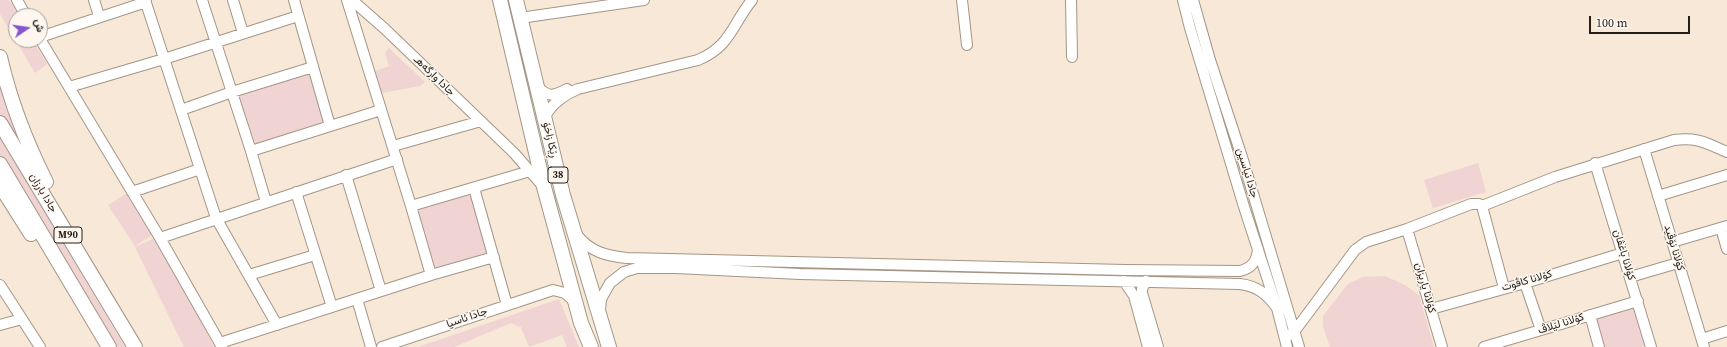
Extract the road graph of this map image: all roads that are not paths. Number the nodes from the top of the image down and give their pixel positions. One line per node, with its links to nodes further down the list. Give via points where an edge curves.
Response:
1 (94, 0): 18 (street)
2 (202, 0): 23 (street)
3 (233, 0): 21 (street)
4 (294, 0): 19 (street)
5 (347, 0): 36 (street)
6 (352, 0): 38 (street, جادا وارگه‌هـ)
7 (500, 0): 41 (highway, ڕێکا زاخۆ / 38)
8 (516, 0): 20 (highway, ڕێکا زاخۆ / 38)
9 (644, 0): 17 (street)
10 (745, 0): 33 (street, via 724,35 707,51 694,57 574,86 558,95)
11 (752, 0): 34 (street, via 728,38 711,55 578,90)
12 (962, 0): 24 (street)
13 (1071, 0): 27 (street)
14 (1183, 0): 69 (street, جادا نیاسین)
15 (1193, 0): 114 (street, جادا نیاسین)
16 (145, 1): 18 (street); 28 (street)
17 (575, 4): 20 (street)
18 (99, 16): 22 (street)
19 (298, 16): 21 (street); 29 (street)
20 (520, 18): 30 (highway, ڕێکا زاخۆ / 38)
21 (243, 33): 23 (street)
22 (48, 35)
23 (216, 42): 28 (street); 32 (street)
24 (967, 45)
25 (46, 48): 31 (street)
26 (0, 57): 76 (highway, via 23,132)
27 (1072, 57)
28 (164, 59): 31 (street); 35 (street)
29 (313, 67): 32 (street); 40 (street)
30 (537, 86): 33 (street); 37 (highway, ڕێکا زاخۆ / 38)
31 (69, 87): 57 (street)
32 (232, 92): 35 (street); 44 (street)
33 (550, 94): 34 (street, via 549,102)
34 (554, 105): 37 (street)
35 (181, 110): 50 (street)
36 (381, 110): 40 (street); 42 (street)
37 (545, 117): 66 (highway, ڕێکا زاخۆ / 38)
38 (481, 121): 42 (street); 46 (street, جادا وارگه‌هـ)
39 (0, 123): 76 (highway, جادا بارزان / M90)
40 (330, 126): 44 (street)
41 (534, 142): 46 (street, via 527,153); 55 (highway, ڕێکا زاخۆ / 38)
42 (393, 146): 47 (street)
43 (1644, 149): 45 (street, via 1689,138 1698,139); 48 (street); 59 (street, کۆلانا نۆڤید)
44 (251, 151): 60 (street)
45 (1727, 152)
46 (514, 153): 51 (street, جادا وارگه‌هـ)
47 (397, 159): 52 (street); 61 (street)
48 (1595, 163): 62 (street); 71 (street, کۆلانا باغڤان)
49 (0, 164): 101 (highway, جادا بارزان / M90)
50 (200, 169): 57 (street); 63 (street)
51 (530, 171): 55 (street, جادا وارگه‌هـ); 56 (street)
52 (346, 175): 58 (street); 97 (street)
53 (1727, 175): 59 (street)
54 (0, 186): 101 (highway, via 52,266)
55 (544, 186): 79 (highway, ڕێکا زاخۆ / 38)
56 (474, 188): 61 (street); 73 (street)
57 (132, 192): 67 (street)
58 (296, 192): 60 (street); 72 (street)
59 (1658, 196): 68 (street, کۆلانا نۆڤید)
60 (266, 202): 63 (street)
61 (411, 206): 84 (street)
62 (1482, 206): 65 (street, via 1471,204); 95 (street)
63 (216, 218): 67 (street); 85 (street)
64 (1724, 227): 68 (street); 70 (street)
65 (1407, 229): 106 (street, کۆلانا یاریزان); 114 (street, via 1366,242 1355,250)
66 (573, 230): 77 (street, via 596,252 611,257); 108 (highway, ڕێکا زاخۆ / 38)
67 (160, 238): 117 (street)
68 (1672, 242): 75 (street, کۆلانا نۆڤید)
69 (1258, 249): 82 (street, via 1257,258); 105 (street, جادا نیاسین)
70 (1727, 249)
71 (1623, 252): 88 (street, کۆلانا باغڤان); 92 (street, کۆلانا کاڤوت)
72 (315, 255): 85 (street); 104 (street)
73 (494, 257): 84 (street); 102 (street)
74 (799, 262): 77 (street); 78 (street); 83 (street)
75 (1678, 263): 88 (street); 116 (street, کۆلانا نۆڤید)
76 (85, 264): 121 (highway, جادا بارزان / M90)
77 (677, 264): 83 (street); 108 (street, via 637,268 624,272 610,283 600,299)
78 (913, 265): 80 (street); 86 (street)
79 (566, 266): 96 (street, via 563,277); 103 (highway, ڕێکا زاخۆ / 38)
80 (972, 266): 81 (street); 87 (street)
81 (1089, 269): 82 (street); 89 (street)
82 (1245, 270): 93 (street, via 1251,279)
83 (797, 273): 86 (street)
84 (431, 275): 97 (street)
85 (249, 276): 111 (street)
86 (913, 276): 87 (street)
87 (972, 277): 89 (street)
88 (1630, 277): 100 (street, کۆلانا باغڤان)
89 (1088, 280): 90 (street)
90 (1124, 281): 91 (street); 98 (street)
91 (1146, 281): 93 (street); 98 (street)
92 (1525, 283): 95 (street, کۆلانا کاڤوت); 112 (street)
93 (1246, 284): 105 (street, via 1264,293)
94 (0, 285): 109 (street)
95 (1504, 288): 106 (street, کۆلانا کاڤوت)
96 (553, 290): 102 (street, جادا ئاسيا); 103 (street, via 565,293)
97 (381, 291): 99 (street)
98 (1138, 295): 126 (street); 127 (street)
99 (357, 299): 104 (street); 122 (street)
100 (1638, 301): 107 (street, کۆلانا لێلاڤ); 131 (street, کۆلانا باغڤان)
101 (82, 303): 120 (highway, جادا بارزان / M90)
102 (507, 305): 123 (street, جادا ئاسيا)
103 (576, 305): 124 (highway, ڕێکا زاخۆ / 38)
104 (332, 307): 111 (street)
105 (1276, 308): 115 (street, جادا نیاسین)
106 (1431, 308): 129 (street, کۆلانا یاریزان)
107 (1590, 315): 112 (street, کۆلانا لێلاڤ); 130 (street)
108 (599, 318): 125 (highway, ڕێکا زاخۆ / 38)
109 (22, 319): 110 (street); 119 (street)
110 (0, 325)
111 (277, 325): 117 (street)
112 (1541, 330): 118 (street, کۆلانا لێلاڤ)
113 (1727, 331): 116 (street)
114 (1294, 332): 115 (street); 128 (street, جادا نیاسین)
115 (1286, 343)
116 (1703, 343)
117 (221, 345)
118 (1491, 346)
119 (40, 347)
120 (109, 347)
121 (135, 347)
122 (371, 347)
123 (382, 347)
124 (591, 347)
125 (609, 347)
126 (1148, 347)
127 (1158, 347)
128 (1299, 347)
129 (1442, 347)
130 (1599, 347)
131 (1651, 347)

